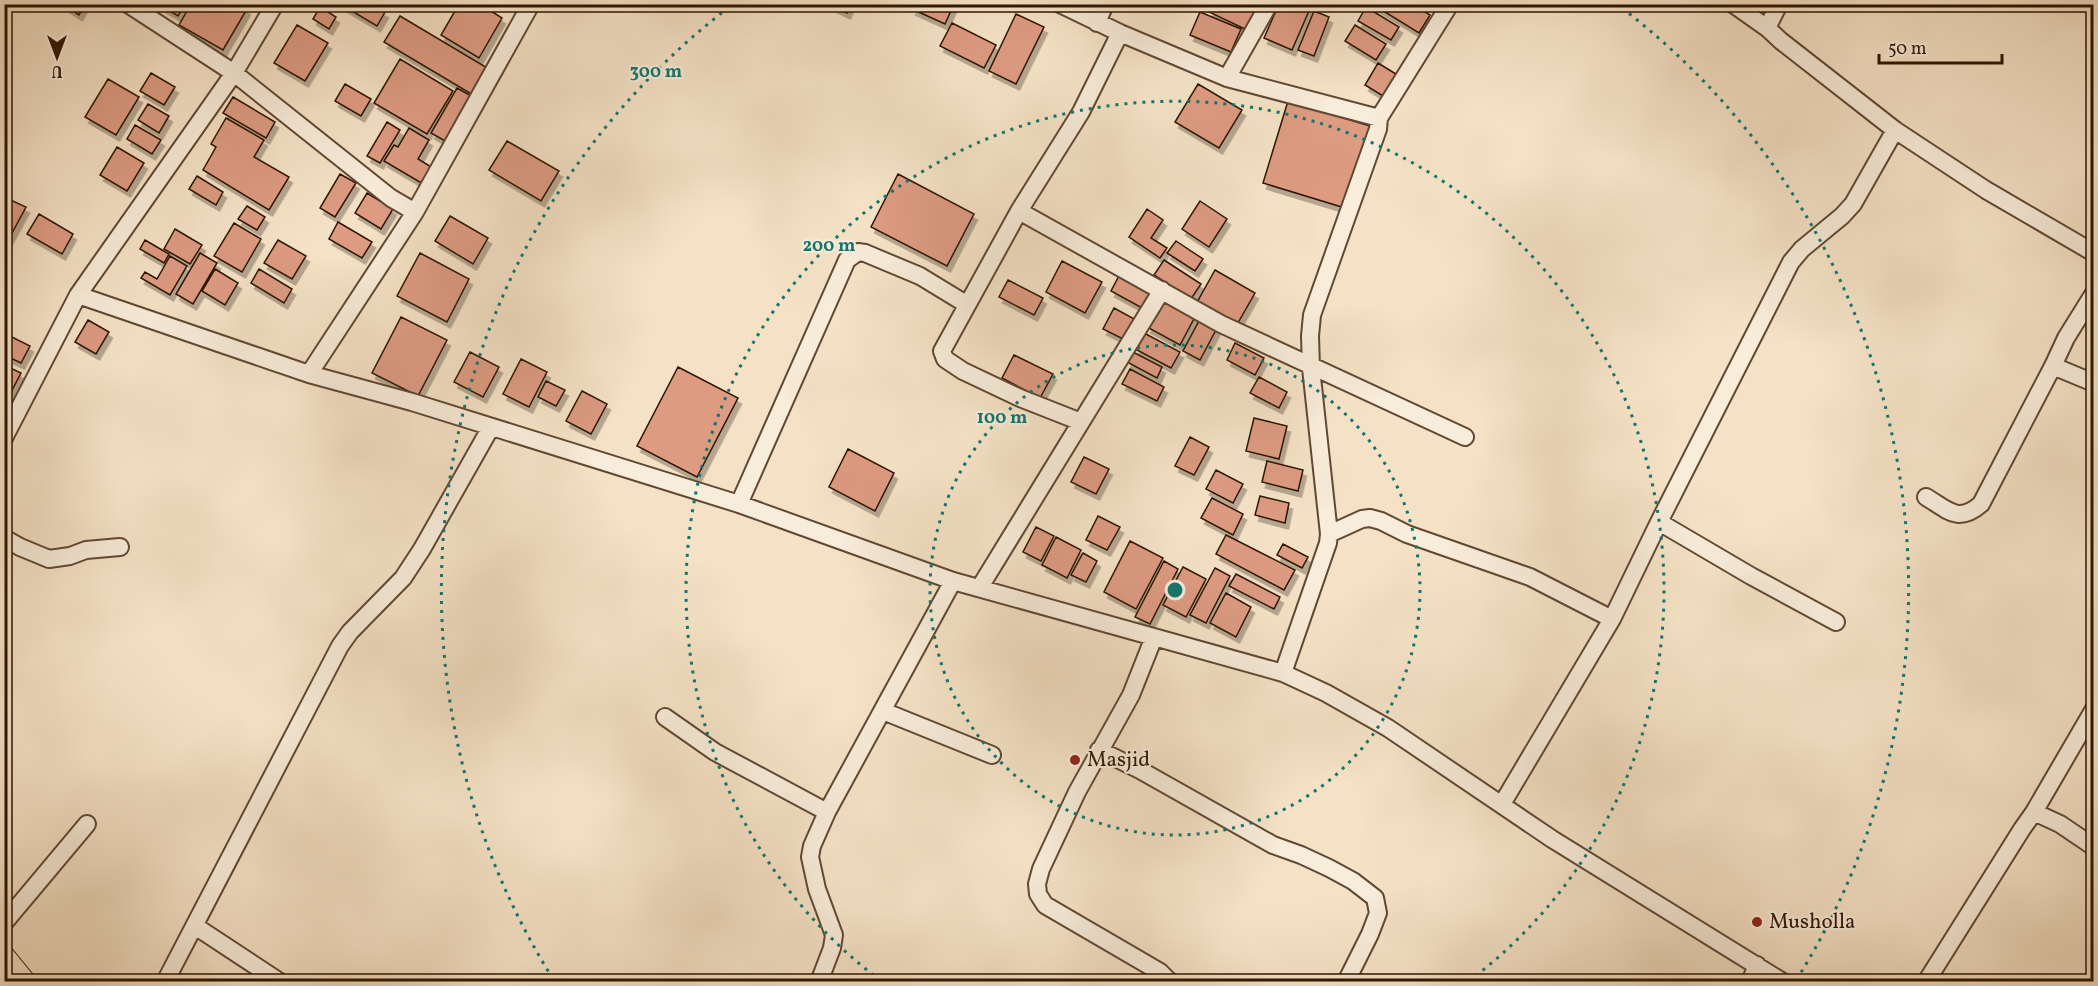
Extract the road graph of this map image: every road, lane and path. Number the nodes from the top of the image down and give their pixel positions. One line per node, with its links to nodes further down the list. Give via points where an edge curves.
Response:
1 (128, 4): 13 (street)
2 (274, 4): 13 (street)
3 (531, 4): 18 (street)
4 (1060, 4): 10 (street)
5 (1105, 4): 10 (street)
6 (1269, 4): 14 (street)
7 (1450, 4): 15 (street)
8 (1733, 4): 11 (street)
9 (1779, 4): 11 (street)
10 (1097, 23): 12 (street)
11 (1767, 28): 16 (street)
12 (1120, 33): 14 (street); 17 (street, via 1081,112)
13 (234, 73): 18 (street, via 391,198); 22 (street)
14 (1227, 78): 15 (street)
15 (1379, 118): 25 (street, via 1312,315)
16 (1895, 130): 19 (street, via 1986,190); 34 (street, via 1853,204 1791,262)
17 (1019, 211): 20 (street); 23 (street)
18 (415, 212): 26 (street)
19 (2094, 253)
20 (1162, 290): 25 (street); 28 (street)
21 (2094, 293): 24 (street)
22 (78, 295): 26 (street); 31 (street)
23 (966, 304): 28 (street, via 942,351 945,359 1020,398); 33 (street, via 920,276 865,253 858,252 847,260)
24 (2053, 366): 27 (street); 32 (street, via 1981,504 1970,513 1955,514)
25 (1311, 368): 30 (street); 35 (street)
26 (309, 374): 29 (street)
27 (2094, 382)
28 (1081, 422): 39 (street)
29 (491, 427): 33 (street); 55 (street, via 403,578 340,646)
30 (1465, 437)
31 (4, 438)
32 (1926, 496)
33 (739, 504): 38 (street)
34 (1659, 522): 40 (street); 41 (street)
35 (1329, 534): 40 (street, via 1362,519 1381,521 1530,578); 43 (street)
36 (4, 538): 37 (street, via 49,559)
37 (120, 547)
38 (953, 581): 39 (street); 45 (street)
39 (980, 587): 42 (street)
40 (1612, 619): 49 (street)
41 (1836, 621)
42 (1154, 638): 43 (street); 47 (street, via 1131,694)
43 (1283, 673): 49 (street, via 1388,728)
44 (2094, 709): 51 (street)
45 (884, 711): 48 (street); 50 (street)
46 (665, 717): 50 (street, via 716,752)
47 (1099, 750): 62 (street, via 1041,869 1036,884 1038,894 1045,905); 63 (street, via 1273,845 1353,881 1375,898 1378,913)
48 (992, 755)
49 (1502, 804): 57 (street)
50 (827, 812): 61 (street, via 810,856 834,935)
51 (2034, 812): 53 (street); 66 (street)
52 (87, 824): 54 (street)
53 (2094, 847)
54 (4, 923)
55 (195, 926): 59 (street); 60 (street)
56 (4, 960): 58 (highway)
57 (1757, 965): 64 (street); 65 (street)
58 (22, 981)
59 (165, 981)
60 (280, 981)
61 (819, 981)
62 (1170, 981)
63 (1346, 981)
64 (1750, 981)
65 (1783, 981)
66 (1926, 981)

